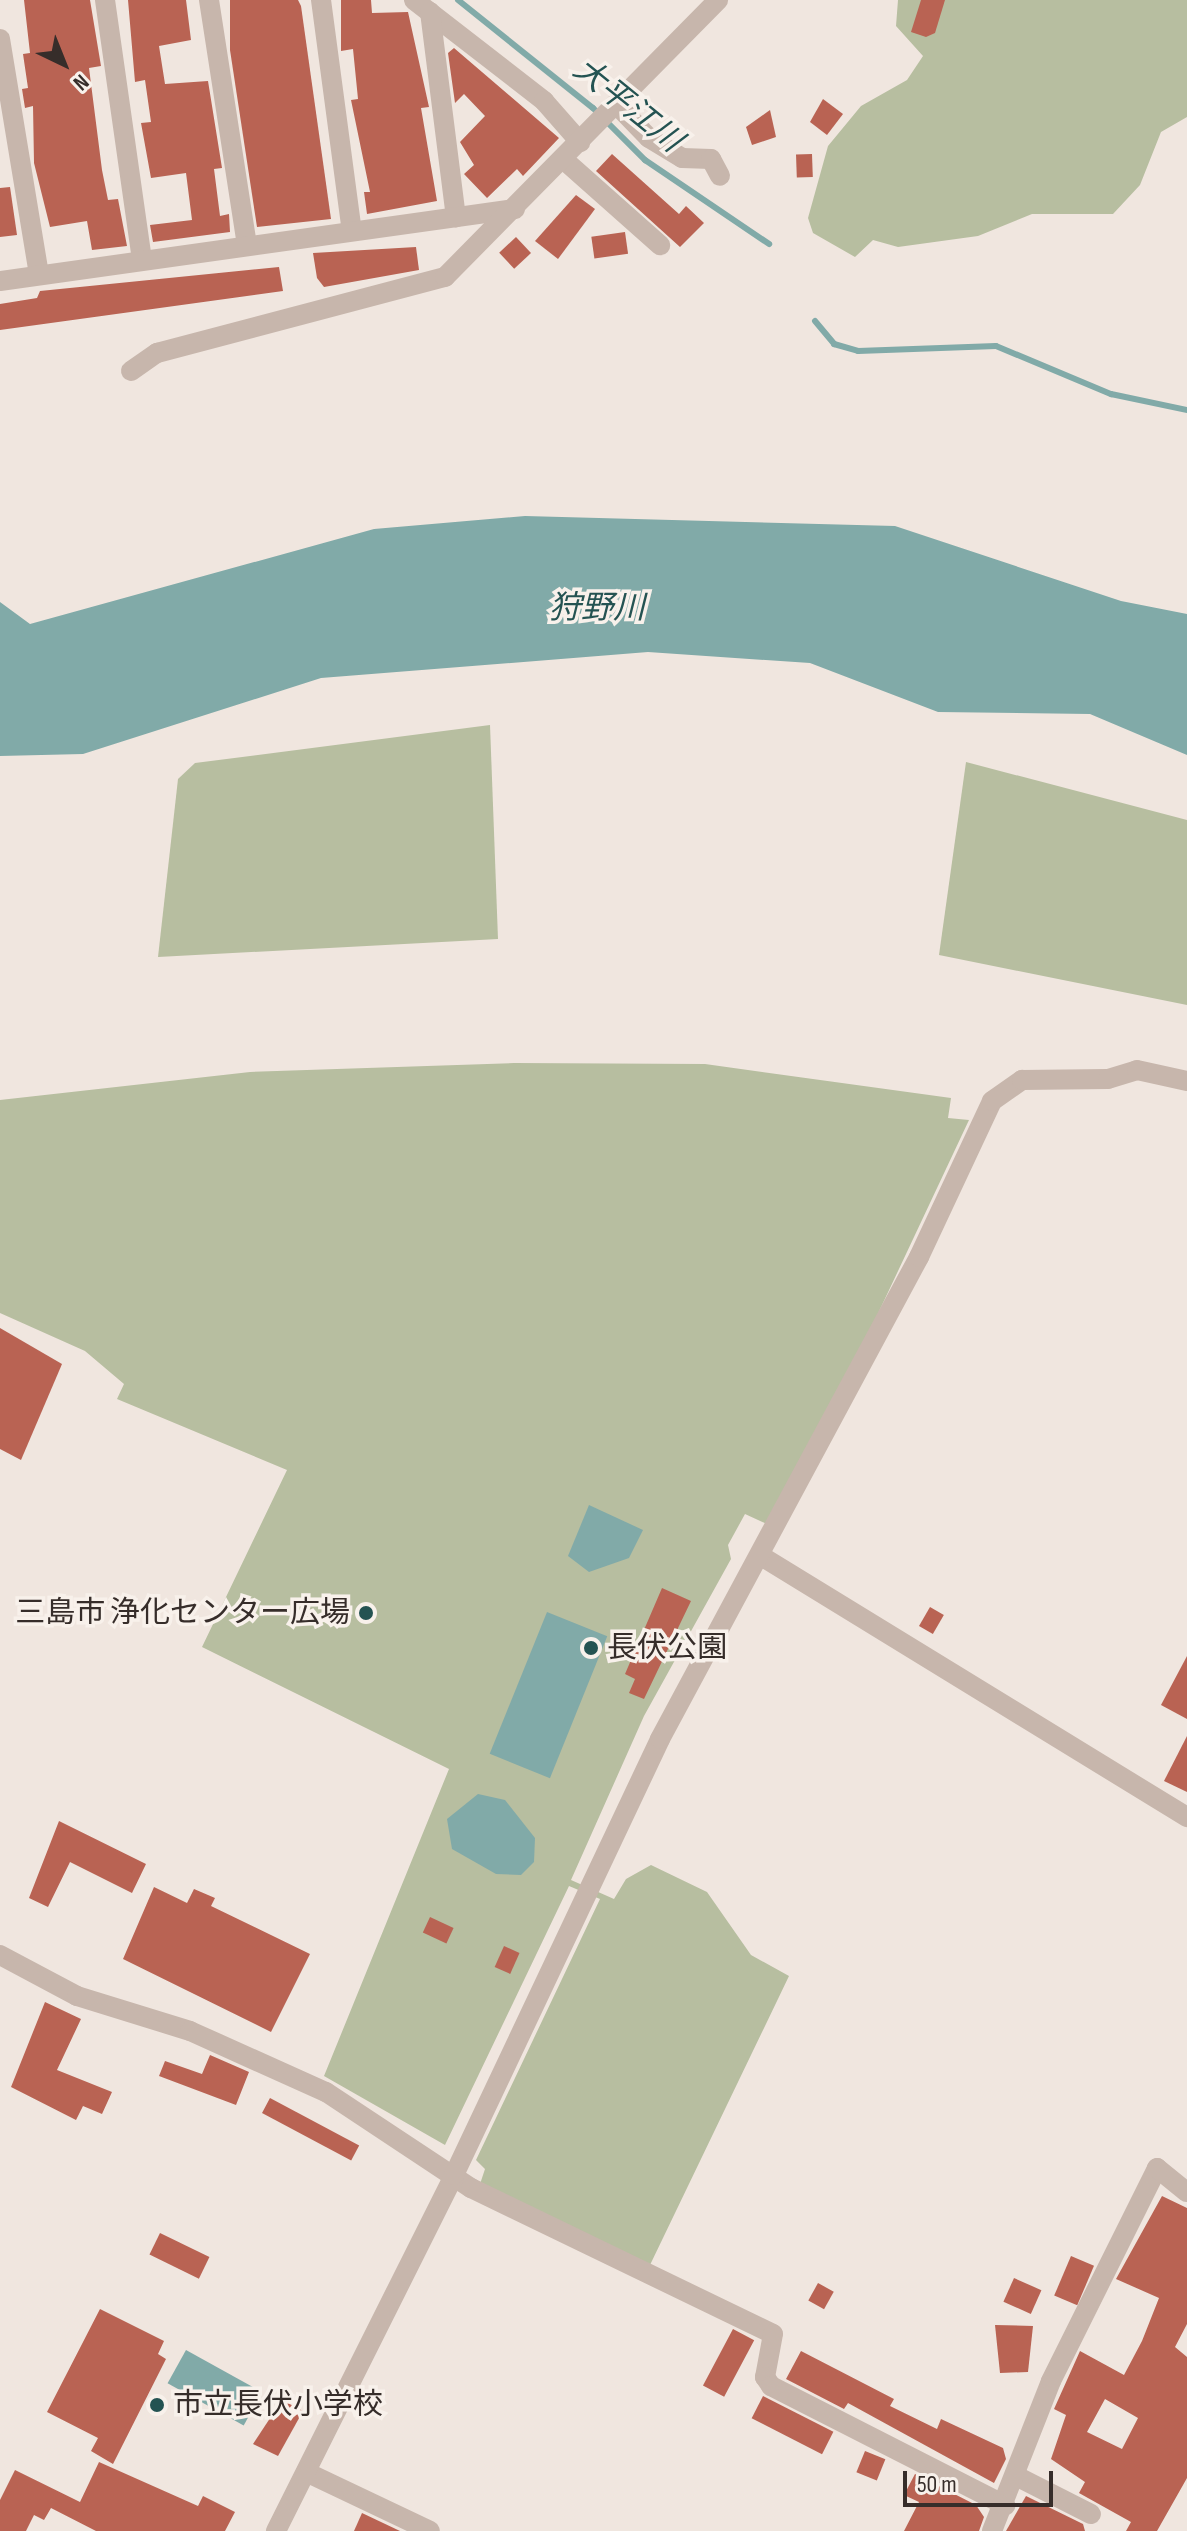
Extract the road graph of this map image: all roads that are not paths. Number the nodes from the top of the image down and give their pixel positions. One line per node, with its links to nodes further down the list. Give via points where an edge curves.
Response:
1 (105, 0): 16 (street)
2 (209, 0): 14 (street)
3 (321, 0): 13 (street)
4 (718, 0): 7 (street)
5 (422, 6): 8 (street); 12 (street)
6 (0, 39): 17 (street)
7 (614, 107): 8 (street); 10 (street, via 682,158 711,159)
8 (586, 134): 9 (street)
9 (563, 159): 11 (street); 15 (street)
10 (720, 176)
11 (515, 209): 12 (street); 19 (street, via 436,281 157,353)
12 (456, 217): 13 (street)
13 (352, 231): 14 (street)
14 (247, 245): 16 (street)
15 (660, 245)
16 (142, 260): 17 (street)
17 (39, 275): 18 (street)
18 (0, 281)
19 (131, 371)
20 (1187, 1081): 21 (street, via 1137,1070 1108,1079 1022,1080 1000,1090)
21 (761, 1556): 22 (street); 24 (street, via 660,1739)
22 (1187, 1817)
23 (0, 1955): 24 (street, via 77,1996 190,2031 326,2092)
24 (454, 2175): 26 (street); 28 (street, via 773,2334 765,2377 771,2386)
25 (1187, 2192): 27 (street, via 1157,2168 1051,2381)
26 (306, 2472): 30 (street); 31 (street)
27 (1016, 2476): 28 (street); 29 (street)
28 (1005, 2505): 32 (street)
29 (1091, 2514)
30 (276, 2531)
31 (430, 2531)
32 (992, 2531)

